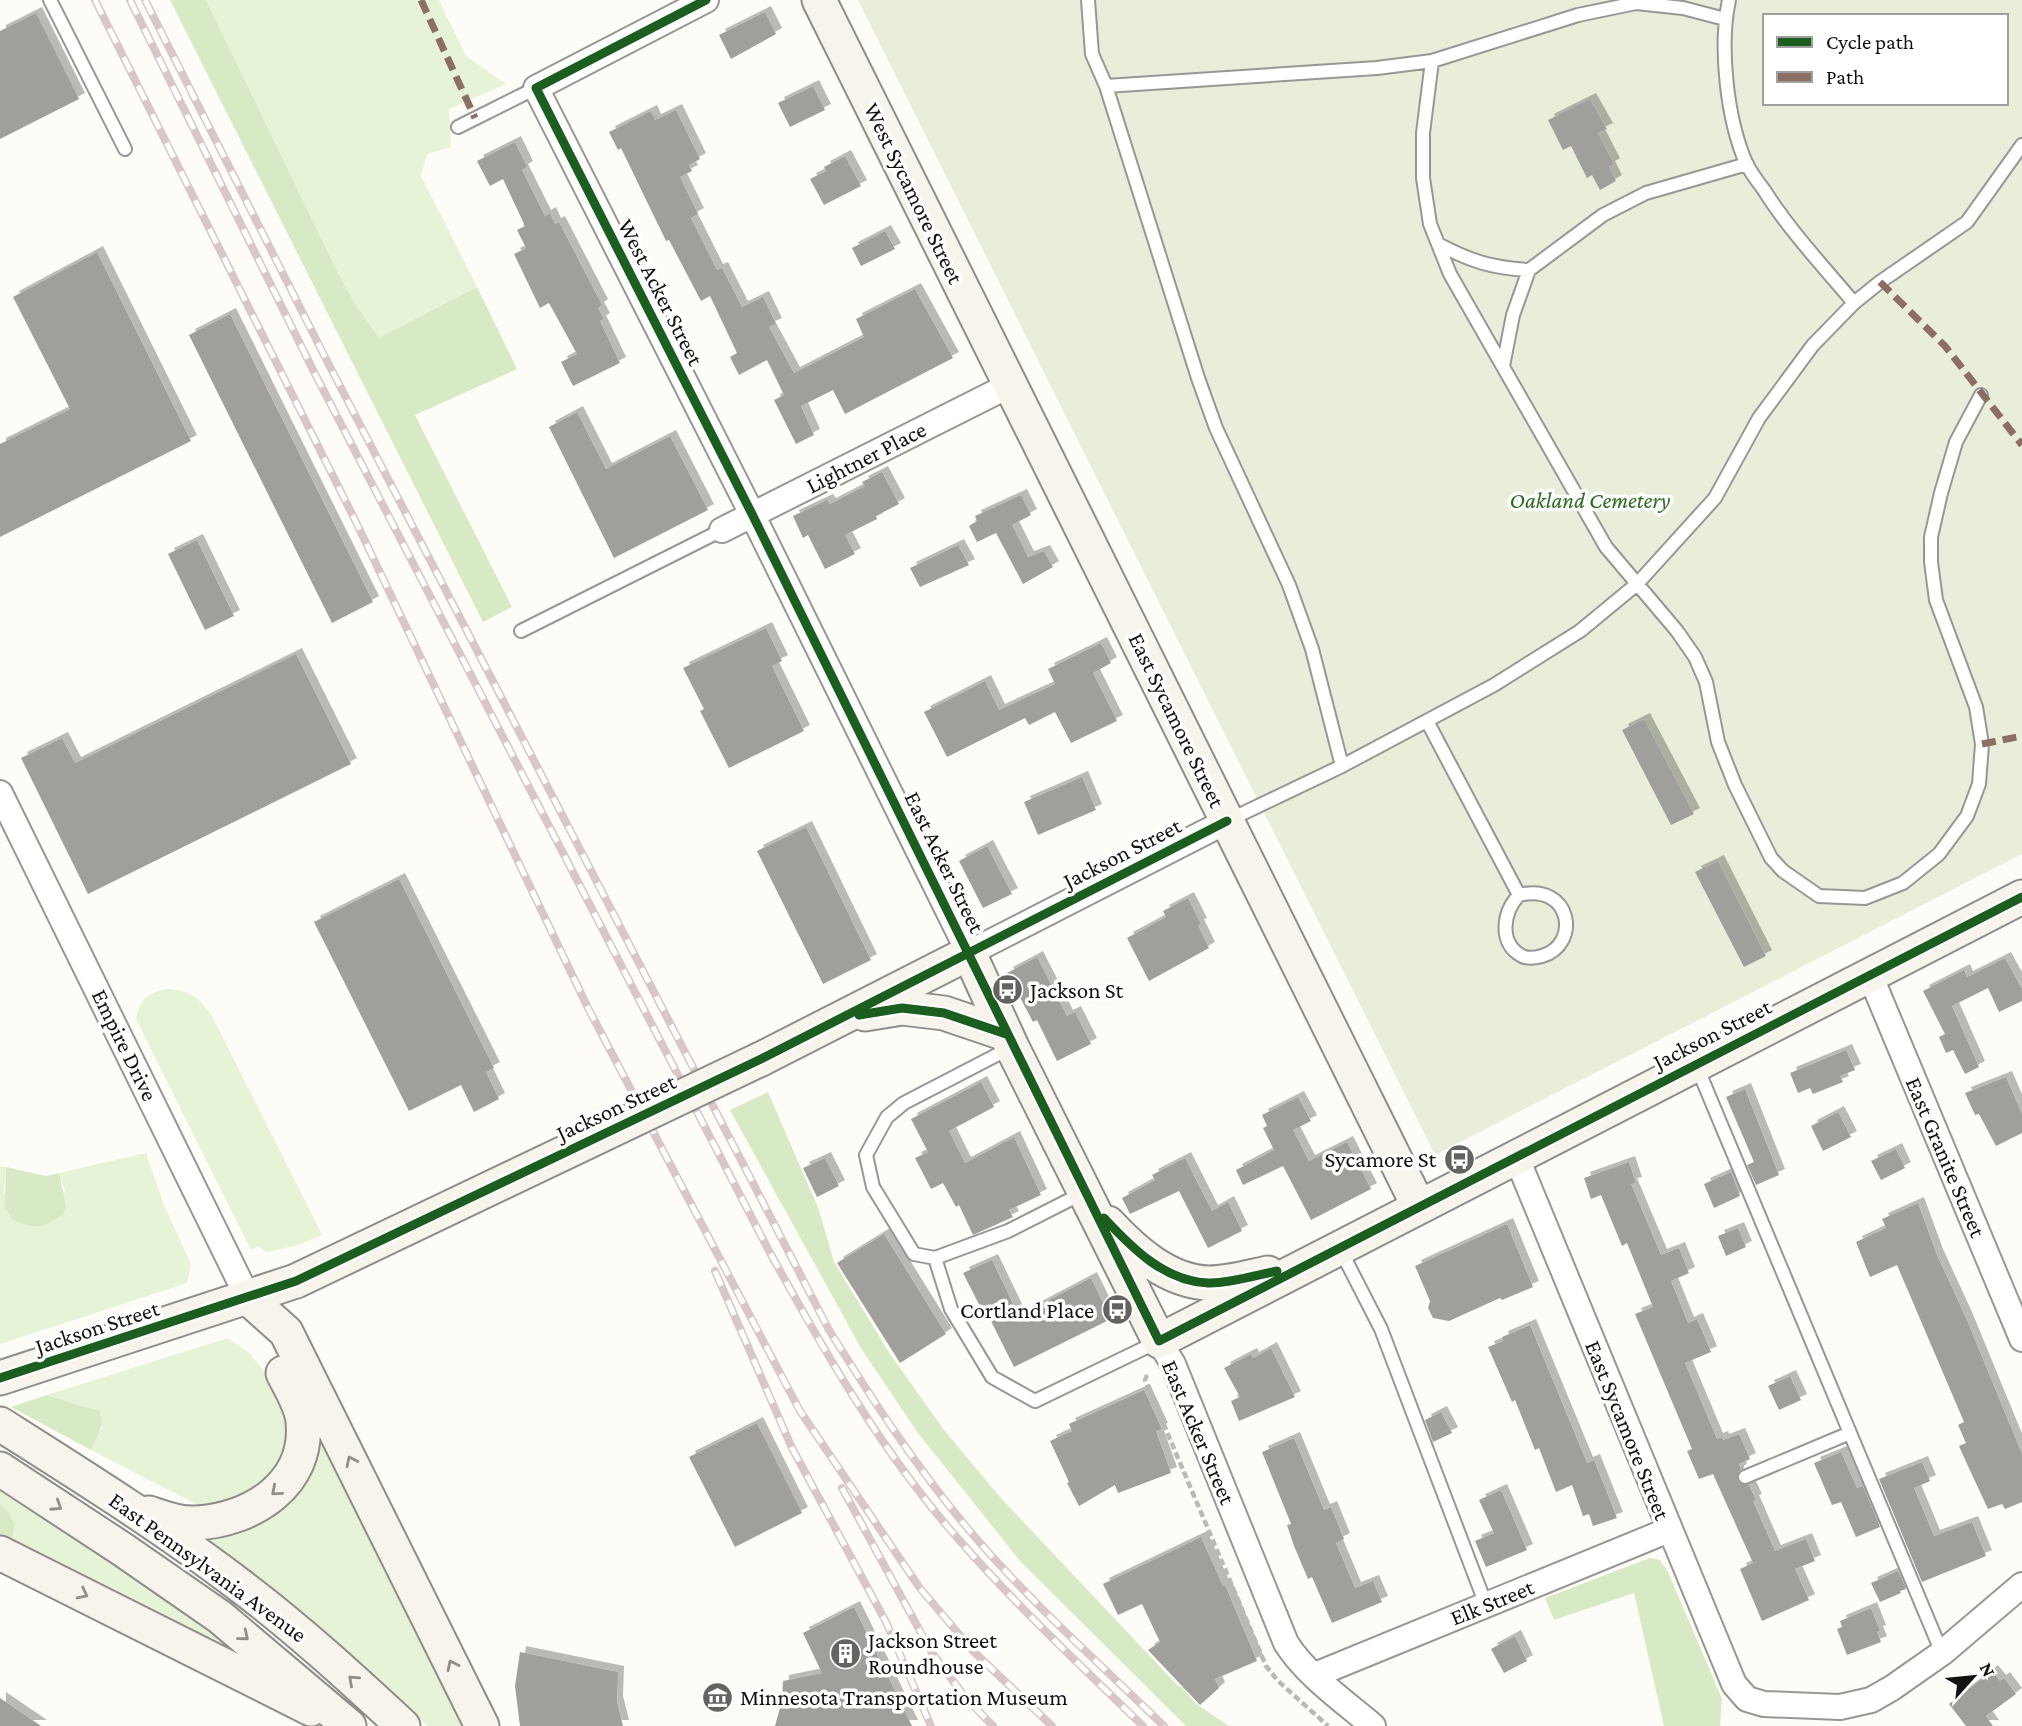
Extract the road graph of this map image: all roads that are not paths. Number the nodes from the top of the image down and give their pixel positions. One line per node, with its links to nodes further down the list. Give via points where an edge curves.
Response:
1 (50, 0): 12 (lane)
2 (706, 0): 9 (street)
3 (819, 0): 18 (street, West Sycamore Street)
4 (1088, 0): 8 (lane, via 1092,54)
5 (1729, 0): 6 (lane)
6 (1725, 19): 7 (lane, via 1636,3 1578,15); 13 (lane, via 1724,62)
7 (1432, 61): 8 (lane); 14 (lane, via 1423,178)
8 (1106, 86): 25 (lane, via 1216,428 1289,585 1312,649)
9 (536, 88): 10 (lane); 20 (street, West Acker Street)
10 (458, 127)
11 (2022, 145): 16 (lane, via 1966,222)
12 (125, 149)
13 (1747, 164): 15 (lane, via 1646,193 1603,215); 16 (lane, via 1774,206)
14 (1438, 244): 15 (lane, via 1479,263); 17 (lane, via 1450,274)
15 (1529, 270): 17 (lane, via 1513,315)
16 (1854, 303): 22 (lane, via 1813,345 1759,418 1715,498)
17 (1503, 366): 22 (lane, via 1606,547)
18 (1010, 385): 20 (street, Lightner Place); 27 (street, East Sycamore Street)
19 (1981, 395): 22 (lane, via 1956,442 1931,537 1936,600 1976,707 1982,744 1979,784 1967,816 1939,854 1903,883 1865,898 1819,896 1771,858 1718,742 1706,682 1695,657)
20 (752, 514): 21 (street, Lightner Place); 30 (street, East Acker Street)
21 (722, 530): 23 (lane)
22 (1637, 584): 24 (lane, via 1580,631)
23 (521, 631)
24 (1427, 721): 25 (lane); 28 (lane)
25 (1342, 766): 27 (lane)
26 (0, 793): 41 (street, Empire Drive)
27 (1227, 821): 30 (street, Jackson Street); 37 (street, East Sycamore Street)
28 (1519, 895): 28 (lane, via 1507,913 1504,932 1508,941 1526,958 1547,954 1565,934 1563,910 1545,894)
29 (2022, 897): 31 (street, Jackson Street)
30 (969, 953): 32 (street, Jackson Street); 33 (street, East Acker Street)
31 (1870, 975): 34 (street, Jackson Street); 42 (street, East Granite Street)
32 (842, 1018): 33 (street, via 902,1008 944,1013); 41 (street, Jackson Street, bridge, via 296,1280)
33 (1009, 1041): 36 (street, East Acker Street); 39 (lane, via 904,1103 887,1117 866,1155 873,1187 914,1254)
34 (1695, 1064): 35 (street, Jackson Street); 46 (lane)
35 (1516, 1156): 37 (street, Jackson Street); 50 (street, East Sycamore Street)
36 (1088, 1198): 39 (lane); 40 (street, via 1129,1245 1168,1273 1208,1283); 43 (street, East Acker Street)
37 (1418, 1205): 38 (street)
38 (1339, 1247): 40 (street); 53 (lane, via 1381,1329)
39 (935, 1258): 43 (lane, via 951,1309 992,1377 1035,1401)
40 (1298, 1267): 43 (street)
41 (248, 1297): 44 (street, Jackson Street); 49 (street, one-way to 49, via 303,1420 297,1468 275,1495 234,1516 195,1523 149,1513); 58 (street, one-way to 41, via 286,1332)
42 (2022, 1339)
43 (1159, 1341): 55 (street, East Acker Street, via 1286,1643)
44 (0, 1378)
45 (0, 1424): 49 (street, East Pennsylvania Avenue)
46 (1850, 1433): 48 (lane); 54 (lane)
47 (0, 1469): 56 (street, East Pennsylvania Avenue, one-way to 56, via 220,1617)
48 (1745, 1476)
49 (114, 1497): 57 (street, East Pennsylvania Avenue, one-way to 49, via 244,1588)
50 (1669, 1530): 53 (street, Elk Street); 54 (street, East Sycamore Street, via 1734,1684 1747,1699 1763,1704 1840,1707 1871,1700)
51 (0, 1553): 56 (street, one-way to 56)
52 (2022, 1585): 54 (street)
53 (1486, 1605): 55 (street, Elk Street)
54 (1942, 1653)
55 (1315, 1675): 59 (street, East Acker Street)
56 (347, 1726)
57 (403, 1726)
58 (482, 1726)
59 (1373, 1726)

